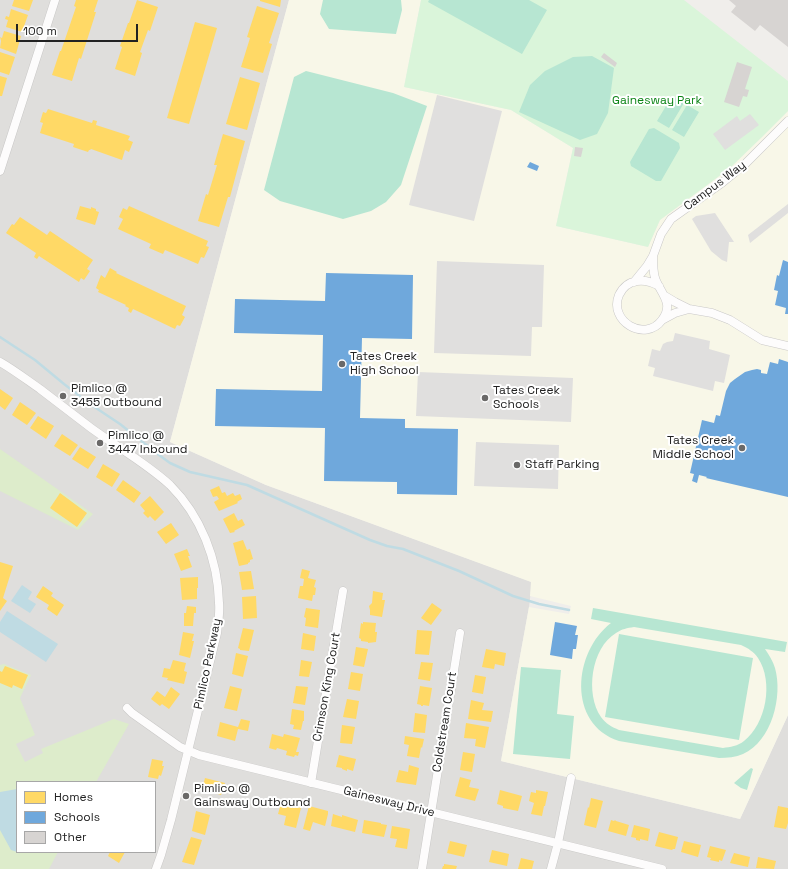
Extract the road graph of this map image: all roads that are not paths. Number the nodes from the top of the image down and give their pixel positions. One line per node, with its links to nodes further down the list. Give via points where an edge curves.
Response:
1 (55, 0): 3 (street)
2 (788, 121): 4 (street, Campus Way, via 740,168 671,219 661,234)
3 (0, 168)
4 (653, 256): 5 (street, Campus Way); 6 (street, Campus Way)
5 (634, 282): 6 (street, via 647,281); 9 (street, via 626,286 619,296 617,307 622,320 639,330 652,328)
6 (658, 286): 7 (street)
7 (665, 296): 8 (street); 9 (street, via 666,312)
8 (689, 309): 9 (street); 10 (street, via 718,315 762,340)
9 (662, 320)
10 (788, 346)
11 (0, 362): 15 (street, Pimlico Parkway, via 156,473 180,496 203,532 215,567 219,619)
12 (343, 591): 17 (street, Crimson King Court)
13 (460, 633): 18 (street, Coldstream Court)
14 (127, 708): 15 (street, Gainesway Drive, via 180,747)
15 (188, 750): 17 (street, Gainesway Drive); 20 (street, Pimlico Parkway)
16 (571, 778): 19 (street)
17 (311, 783): 18 (street, Gainesway Drive)
18 (431, 812): 19 (street, Gainesway Drive); 21 (street, Coldstream Court)
19 (558, 843): 22 (street); 23 (street, Gainesway Drive)
20 (156, 869)
21 (422, 869)
22 (551, 869)
23 (662, 869)

